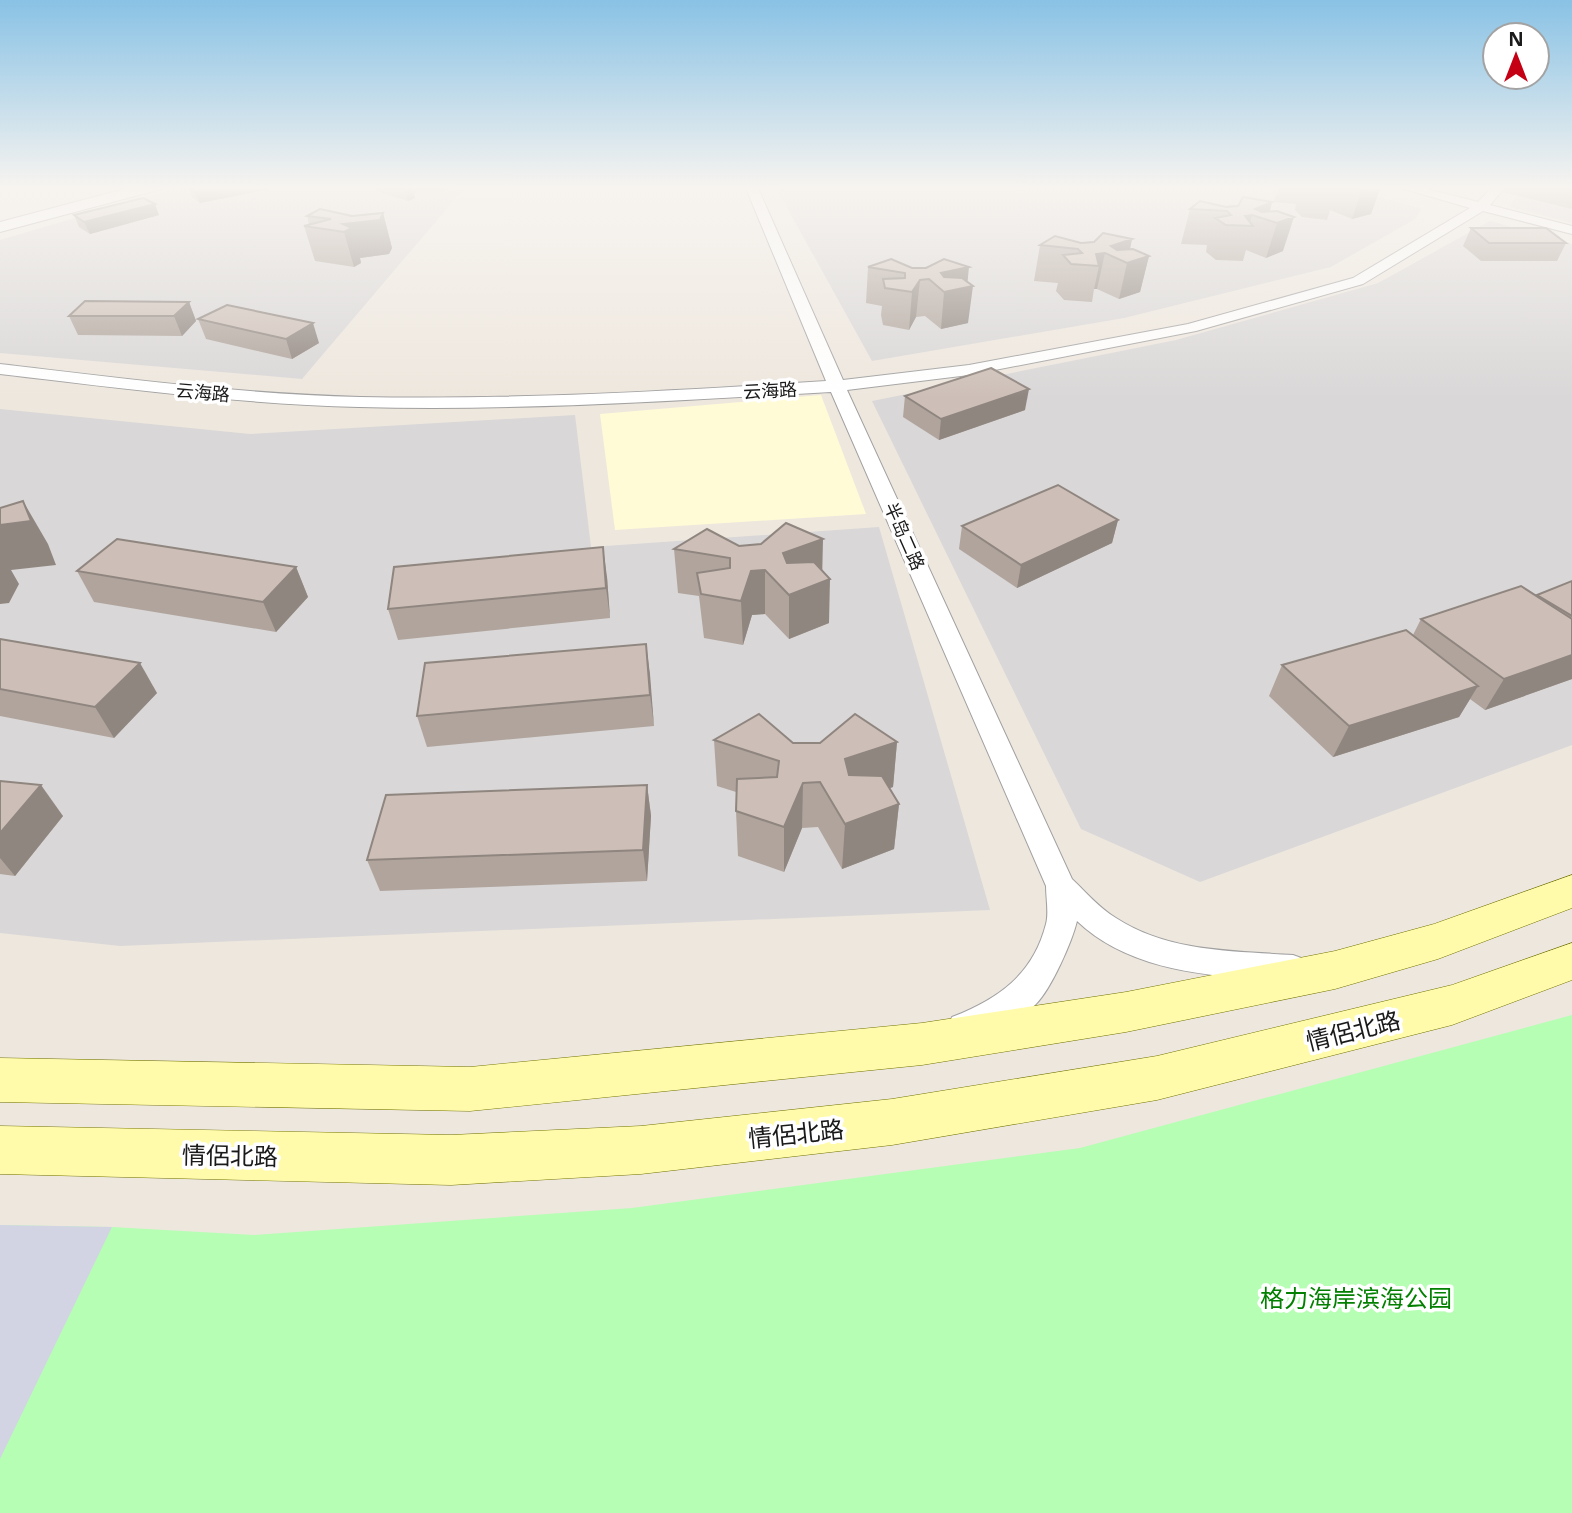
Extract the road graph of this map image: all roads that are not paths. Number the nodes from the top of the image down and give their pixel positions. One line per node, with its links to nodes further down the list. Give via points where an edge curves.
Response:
1 (781, 257): 4 (street, 半岛二路)
2 (1399, 257): 4 (street, 云海路, via 1358,281 1216,321 969,370)
3 (0, 369): 4 (street, 云海路, via 212,394 359,402 593,401)
4 (837, 386): 5 (street, 半岛二路)
5 (1061, 886): 8 (street, via 1103,926 1140,946 1225,964); 9 (street, via 1062,923 1025,994 984,1019)
6 (1572, 891): 8 (main road, via 1438,942)
7 (1572, 961): 11 (main road, 情侶北路, via 1452,1005 1157,1078 892,1122 640,1150 452,1160)
8 (1335, 970): 9 (main road, via 1126,1012)
9 (922, 1044): 10 (main road, via 470,1089)
10 (0, 1080)
11 (0, 1150)

